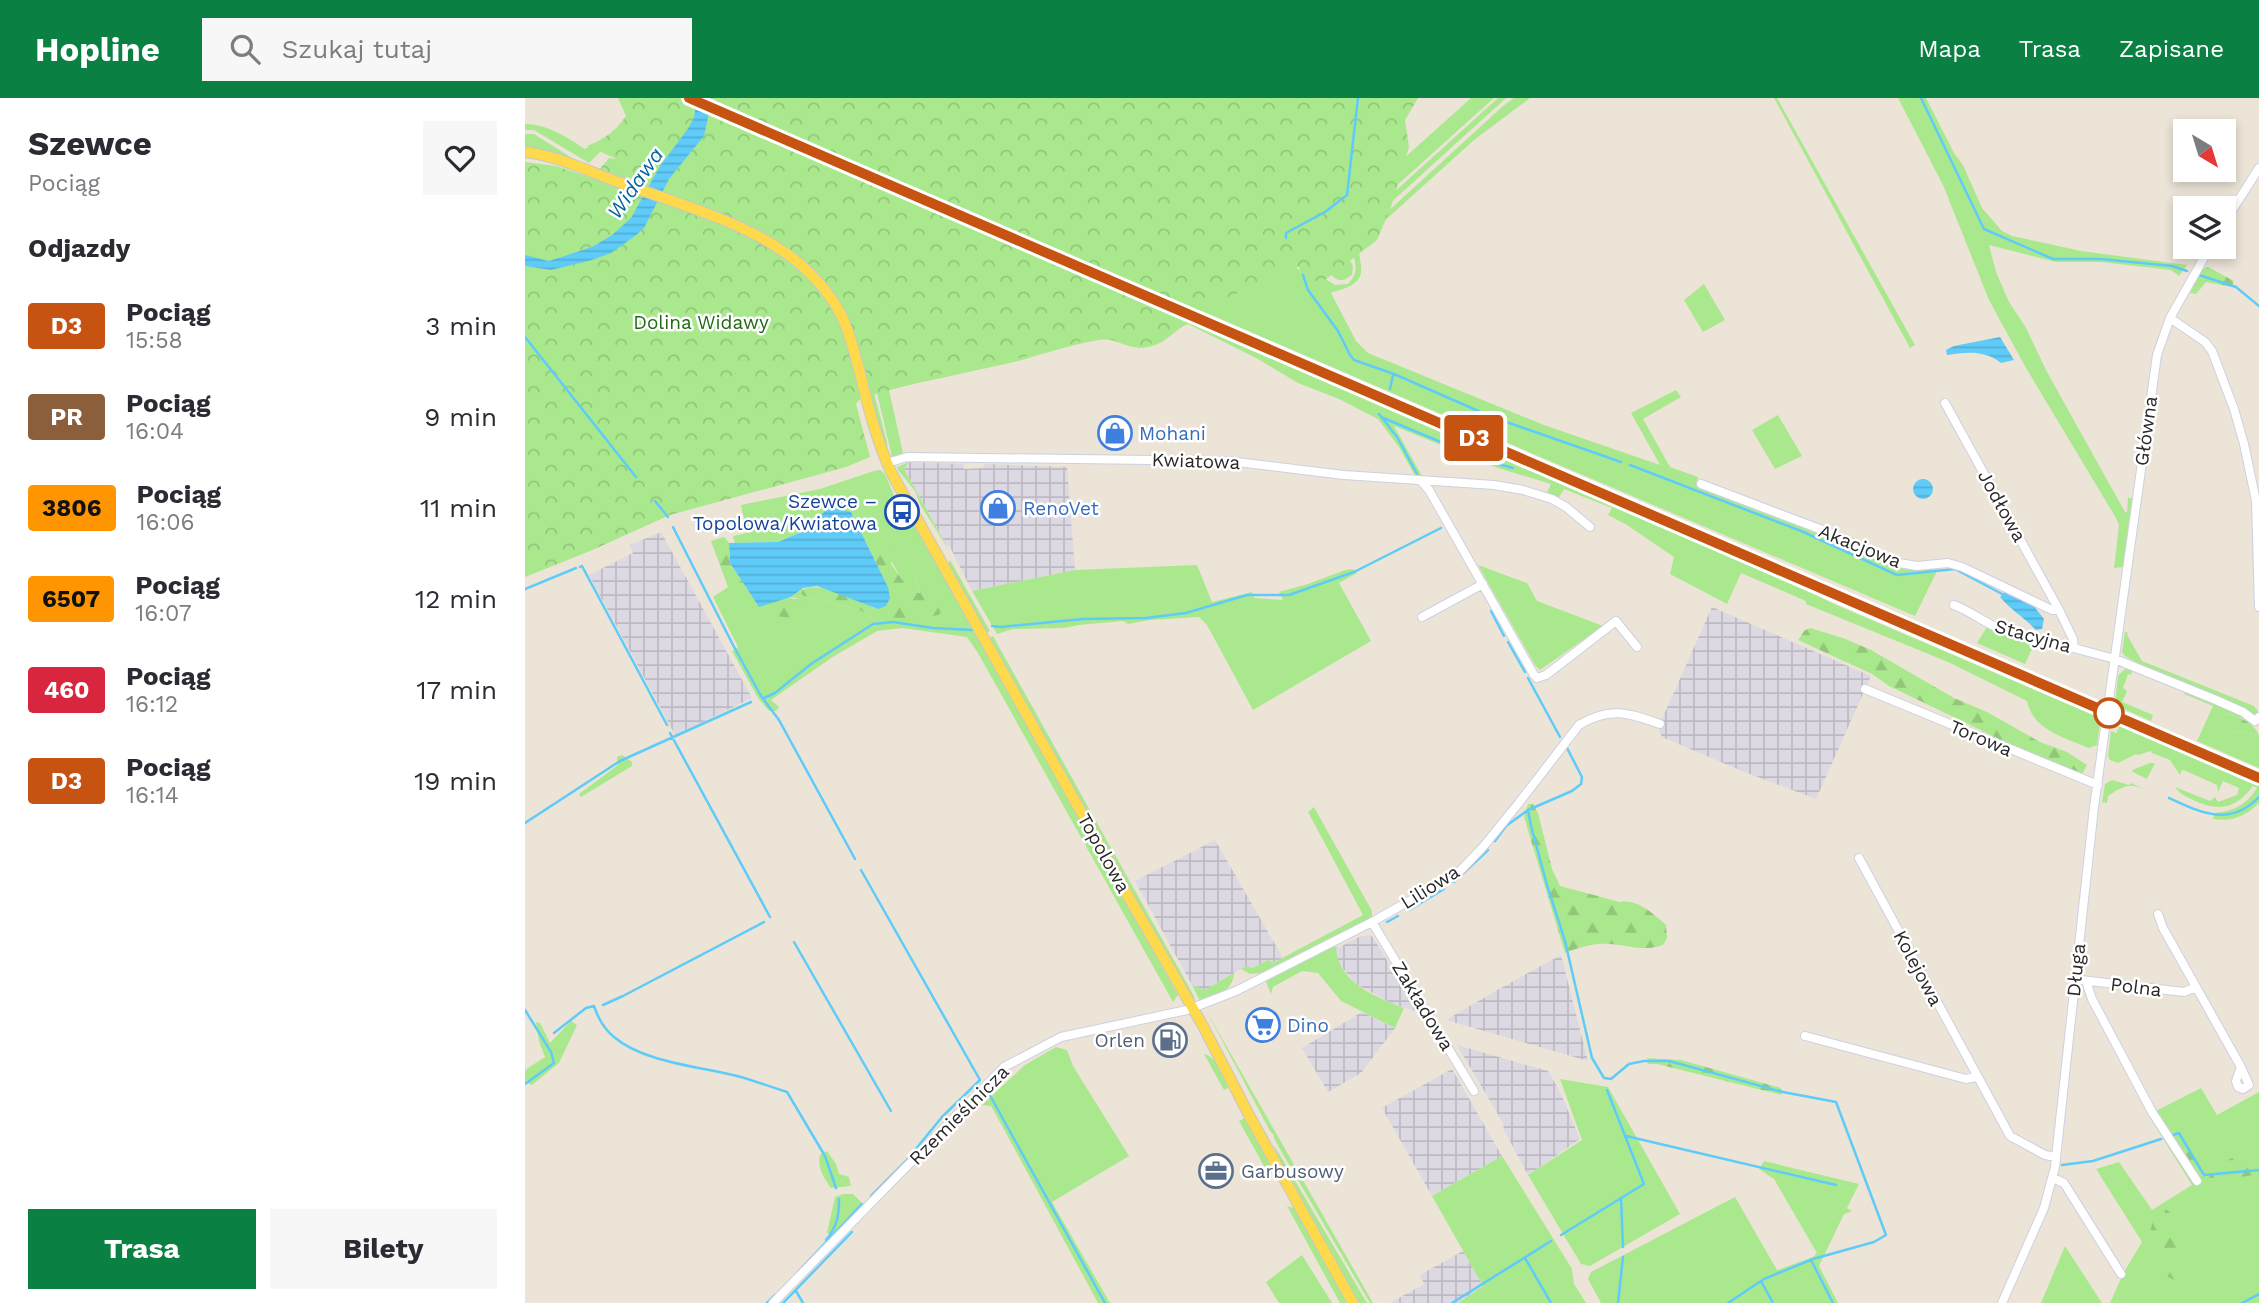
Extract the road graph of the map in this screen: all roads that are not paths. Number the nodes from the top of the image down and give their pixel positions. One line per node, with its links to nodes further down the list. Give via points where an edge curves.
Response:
1 (525, 152): 7 (main road, Topolowa, via 556,159 730,224 785,252 825,289 843,320)
2 (2259, 168): 3 (street)
3 (2236, 204)
4 (2203, 259): 5 (street, Główna)
5 (2170, 318): 13 (street, via 2205,341 2234,409 2256,501); 16 (street, Główna, via 2154,373)
6 (1945, 403): 14 (street, Jodłowa)
7 (887, 463): 8 (street, Kwiatowa, via 907,457 1229,461); 30 (main road, Topolowa)
8 (1421, 481): 10 (street, Kwiatowa, via 1494,485 1537,493 1566,507); 11 (street)
9 (1701, 484): 14 (street, Akacjowa, via 1899,563 1962,567)
10 (1590, 527)
11 (1483, 584): 15 (street); 17 (street, via 1538,678 1616,621)
12 (1954, 605): 18 (street, Stacyjna, via 1998,628)
13 (2259, 607)
14 (2059, 610): 18 (street, Jodłowa)
15 (1422, 617)
16 (2120, 628): 19 (street, Długa)
17 (1637, 647)
18 (2074, 648): 19 (street, Stacyjna)
19 (2115, 659): 21 (street, Stacyjna); 23 (street, Długa)
20 (1865, 689): 23 (street, Torowa)
21 (2257, 719)
22 (1660, 724): 26 (street, Liliowa, via 1618,712 1579,725 1457,874)
23 (2098, 786): 27 (street, Długa)
24 (1859, 858): 33 (street, Kolejowa)
25 (2158, 914): 29 (street, Polna)
26 (1372, 922): 30 (street, Liliowa, via 1236,991); 34 (street, Zakładowa)
27 (2075, 979): 28 (street, Polna); 35 (street, Długa)
28 (2086, 981): 29 (street, Polna, via 2184,992); 37 (street, via 2152,1112)
29 (2196, 987): 32 (street, Polna)
30 (1192, 1008): 39 (street, Rzemieślnicza, via 1061,1037 1004,1067); 40 (main road, Topolowa)
31 (1805, 1036): 33 (street, via 1966,1079)
32 (2241, 1067)
33 (1977, 1077): 35 (street, Kolejowa, via 2010,1136)
34 (1473, 1091)
35 (2056, 1157): 36 (street, Długa)
36 (2053, 1178): 38 (street, via 2064,1183); 41 (street, Długa)
37 (2197, 1181)
38 (2121, 1274)
39 (773, 1303)
40 (1353, 1303)
41 (2001, 1303)

